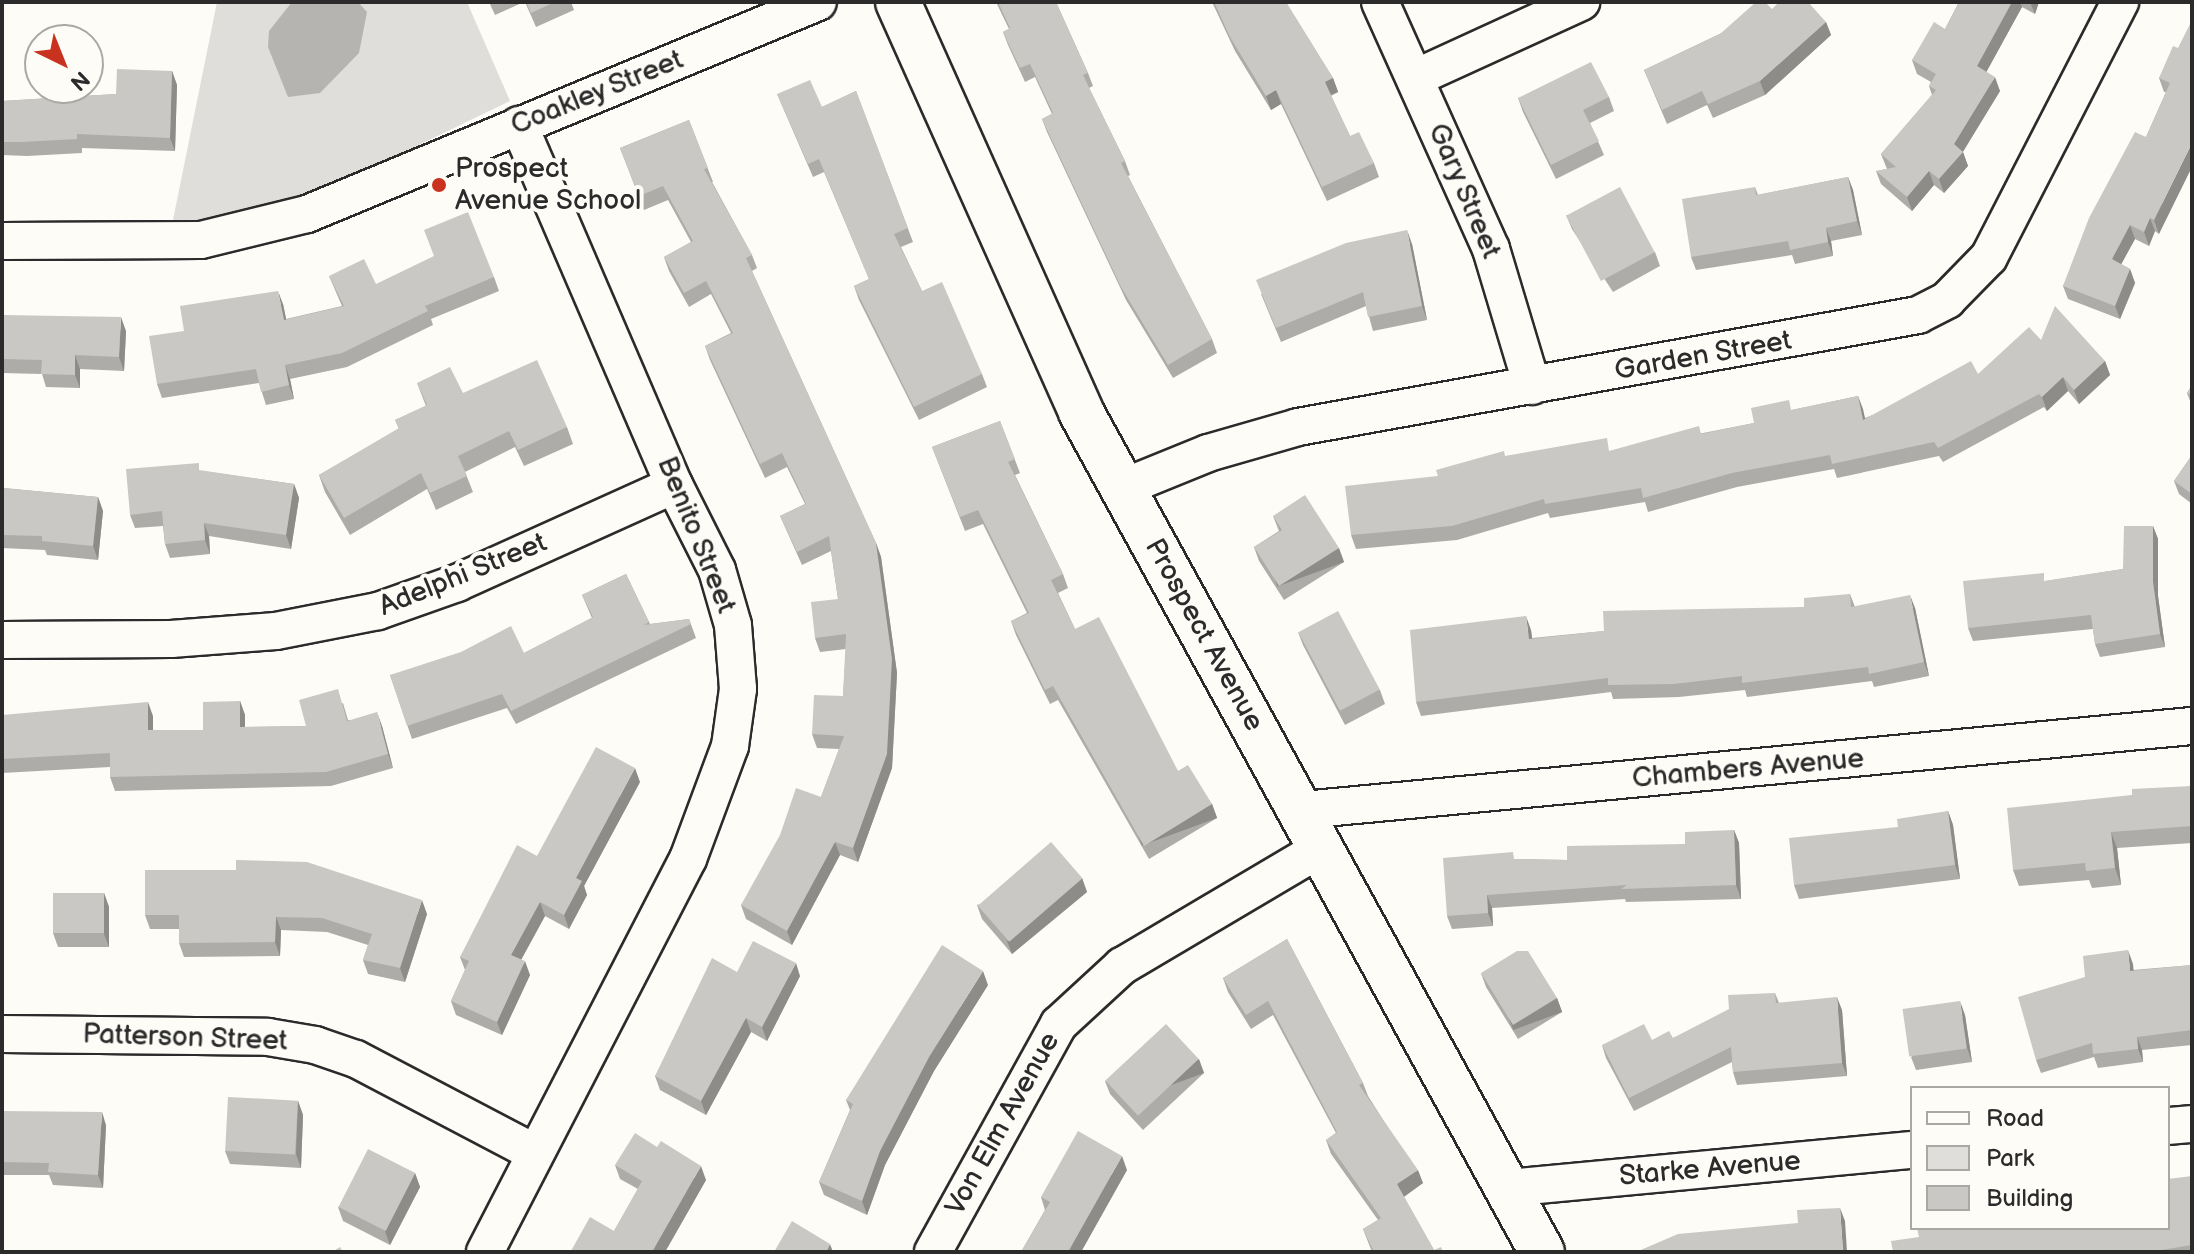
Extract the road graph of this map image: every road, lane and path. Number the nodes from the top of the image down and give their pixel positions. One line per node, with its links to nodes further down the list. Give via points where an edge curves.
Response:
1 (818, 2): 7 (street, Coakley Street)
2 (898, 2): 11 (street, Prospect Avenue, via 1081,412)
3 (1380, 2): 6 (street, Gary Street)
4 (1581, 2): 6 (street)
5 (2120, 2): 9 (street, Garden Street, via 2007,229 1947,300 1885,324)
6 (1415, 78): 9 (street, Gary Street, via 1491,249)
7 (519, 125): 8 (street, Coakley Street, via 307,214 255,229 201,240); 10 (street, Benito Street)
8 (2, 241)
9 (1532, 386): 11 (street, Garden Street, via 1298,427 1208,453)
10 (674, 485): 12 (street, Adelphi Street, via 457,583 378,611 276,631 171,639); 19 (street, Benito Street, via 717,570 733,625 738,689 730,746 688,859)
11 (1122, 488): 14 (street, Prospect Avenue)
12 (2, 640)
13 (2192, 726): 14 (street, Chambers Avenue)
14 (1313, 829): 20 (street, Prospect Avenue); 22 (street, Von Elm Avenue, via 1122,966 1059,1024)
15 (2, 1034): 19 (street, Patterson Street, via 268,1037 315,1045 356,1059)
16 (2192, 1124): 17 (street)
17 (2170, 1126)
18 (1910, 1150): 20 (street, Starke Avenue)
19 (535, 1153): 21 (street, Benito Street)
20 (1508, 1188): 23 (street, Prospect Avenue)
21 (485, 1252)
22 (933, 1252)
23 (1542, 1252)

